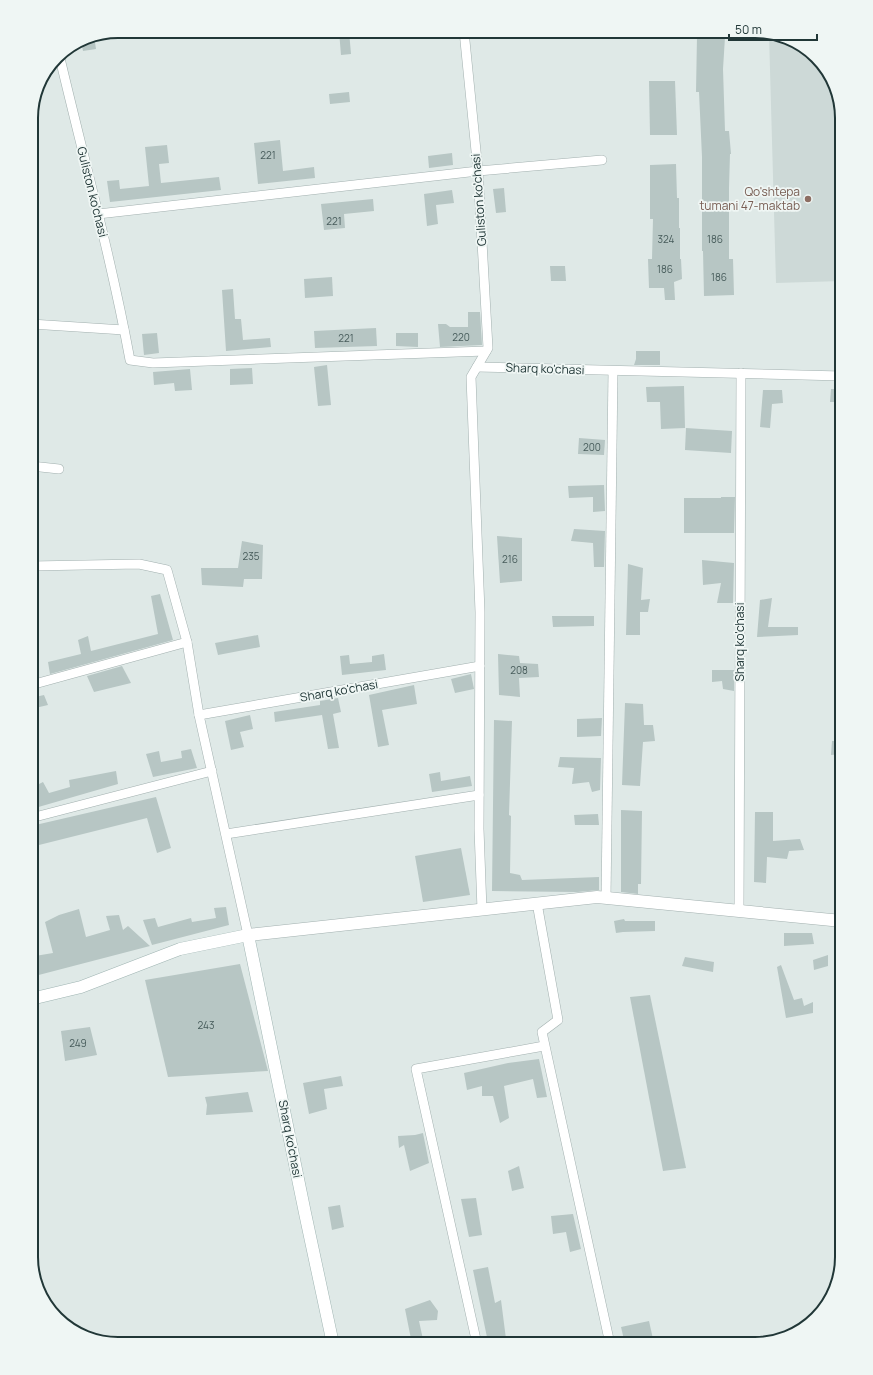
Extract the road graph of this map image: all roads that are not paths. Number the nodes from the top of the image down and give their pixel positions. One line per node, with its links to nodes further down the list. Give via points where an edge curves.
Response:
1 (465, 38): 4 (street, Guliston ko'chasi)
2 (61, 62): 5 (street, Guliston ko'chasi)
3 (602, 160): 4 (street)
4 (478, 171): 5 (street); 8 (street, Guliston ko'chasi, via 488,348)
5 (98, 214): 7 (street, Guliston ko'chasi)
6 (38, 324): 7 (street)
7 (124, 330): 8 (street, Guliston ko'chasi, via 130,360 153,363)
8 (486, 351): 9 (street, Guliston ko'chasi)
9 (477, 367): 10 (street, Sharq ko'chasi); 17 (street, Guliston ko'chasi, via 471,377)
10 (613, 370): 11 (street, Sharq ko'chasi); 24 (street)
11 (741, 373): 12 (street, Sharq ko'chasi); 27 (street, Sharq ko'chasi)
12 (835, 376)
13 (38, 467): 14 (street)
14 (59, 469)
15 (38, 566): 16 (street, Sharq ko'chasi, via 139,564 167,570)
16 (187, 642): 18 (street); 19 (street, Sharq ko'chasi)
17 (480, 666): 19 (street, Sharq ko'chasi); 21 (street, Guliston ko'chasi)
18 (38, 683)
19 (199, 716): 20 (street, Sharq ko'chasi)
20 (212, 771): 22 (street); 23 (street, Sharq ko'chasi)
21 (479, 795): 23 (street); 26 (street, Guliston ko'chasi)
22 (38, 816)
23 (226, 834): 29 (street, Sharq ko'chasi)
24 (606, 898): 25 (main road); 27 (main road)
25 (536, 904): 26 (main road); 31 (street, via 558,1020 542,1032)
26 (482, 910): 29 (main road)
27 (739, 911): 28 (main road)
28 (835, 920)
29 (248, 934): 30 (main road, via 180,948 81,988); 32 (main road, Sharq ko'chasi)
30 (38, 997)
31 (544, 1046): 33 (street, via 416,1069); 34 (street)
32 (332, 1337)
33 (475, 1337)
34 (608, 1337)

